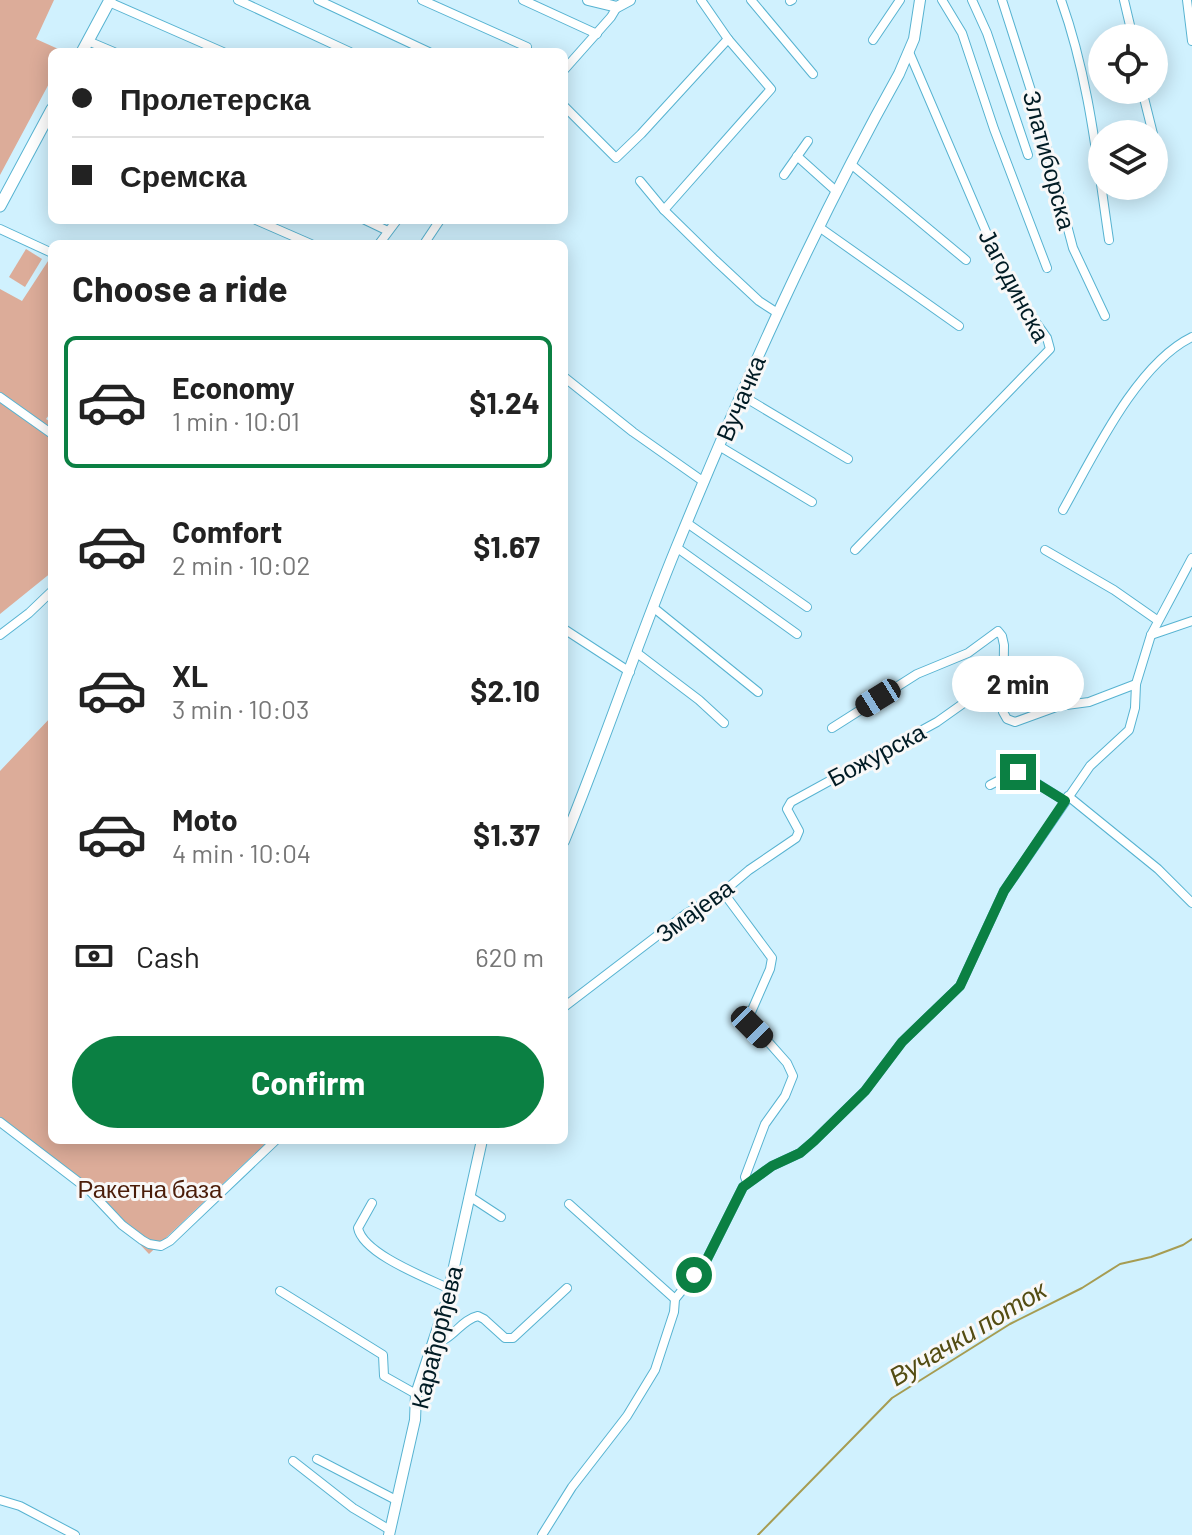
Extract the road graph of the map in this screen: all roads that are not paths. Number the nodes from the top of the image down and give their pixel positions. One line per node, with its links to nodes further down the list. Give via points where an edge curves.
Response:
1 (238, 0): 27 (street)
2 (318, 0): 28 (street)
3 (422, 0): 25 (street)
4 (523, 0): 20 (street)
5 (588, 0): 18 (street)
6 (630, 0): 18 (street)
7 (701, 0): 21 (street)
8 (751, 0): 31 (street)
9 (900, 0): 22 (street)
10 (920, 0): 29 (street, Вучачка)
11 (942, 0): 54 (street, via 962,33)
12 (972, 0): 35 (street)
13 (1002, 0): 56 (street, Златиборска, via 1073,248)
14 (1061, 0): 51 (street, via 1087,92)
15 (1124, 0): 19 (street)
16 (1187, 0): 23 (street)
17 (110, 1): 24 (main road); 26 (street)
18 (617, 7): 20 (street)
19 (1130, 24)
20 (597, 34): 30 (street)
21 (728, 39): 32 (street, via 616,158); 42 (street, via 771,89)
22 (873, 40)
23 (1192, 41)
24 (85, 46)
25 (527, 47)
26 (214, 48)
27 (341, 48)
28 (420, 48)
29 (909, 52): 37 (street, Вучачка); 70 (street, Јагодинска, via 1008,283 1050,349)
30 (568, 66)
31 (813, 74)
32 (568, 110)
33 (48, 128): 41 (main road)
34 (808, 141): 36 (street)
35 (1028, 155)
36 (797, 156): 38 (street); 40 (street)
37 (852, 165): 40 (street, Вучачка); 53 (street)
38 (784, 175)
39 (640, 181): 42 (street)
40 (837, 192): 46 (street, Вучачка)
41 (0, 206)
42 (664, 210): 55 (street)
43 (265, 224): 49 (street)
44 (373, 224): 48 (street)
45 (394, 224): 48 (street)
46 (819, 227): 55 (street, Вучачка); 57 (street)
47 (0, 229): 52 (street)
48 (388, 231): 50 (street)
49 (302, 240)
50 (382, 240)
51 (1109, 240)
52 (48, 251)
53 (966, 260)
54 (1047, 268)
55 (776, 312): 60 (street, Вучачка)
56 (1105, 316)
57 (959, 326)
58 (1192, 337): 67 (street, via 1170,350 1124,404)
59 (568, 380): 65 (street)
60 (741, 395): 63 (street, Вучачка); 64 (street)
61 (0, 397): 62 (street)
62 (48, 431)
63 (719, 446): 65 (street, Вучачка); 66 (street)
64 (848, 459)
65 (704, 482): 68 (street, Вучачка)
66 (812, 502)
67 (1063, 510)
68 (687, 523): 69 (street, Вучачка); 74 (street)
69 (676, 547): 75 (street, Вучачка); 79 (street)
70 (855, 550)
71 (1045, 550): 76 (street)
72 (1192, 558): 76 (street)
73 (48, 595): 80 (street)
74 (807, 607)
75 (654, 608): 82 (street, Вучачка); 86 (street)
76 (1157, 620): 81 (street)
77 (1192, 621): 81 (street)
78 (568, 632): 83 (street)
79 (797, 634)
80 (0, 635)
81 (1151, 635): 85 (street)
82 (637, 653): 83 (street, Вучачка); 87 (street)
83 (630, 672): 92 (street, Вучачка)
84 (1002, 679): 85 (street, via 1003,712 1015,722); 88 (street, Божурска, via 1003,639 998,631); 91 (street, Божурска, via 937,722)
85 (1136, 684): 90 (street, via 1129,730 1097,758)
86 (758, 692)
87 (724, 723)
88 (832, 728)
89 (990, 785): 90 (street, via 1017,771)
90 (1066, 798): 94 (street, via 1158,869); 99 (street, via 1004,891 960,986 814,1141)
91 (787, 805): 93 (street, Змајева, via 799,835)
92 (568, 831)
93 (723, 892): 95 (street, Змајева, via 687,913); 99 (street, via 772,958 748,1019 793,1076 765,1124)
94 (1192, 903)
95 (568, 1004)
96 (0, 1122): 97 (street, via 89,1190 122,1225 157,1246 170,1241)
97 (272, 1144)
98 (481, 1144): 100 (street, Карађорђева)
99 (747, 1182): 107 (street, via 706,1261)
100 (469, 1196): 103 (street); 105 (street, Карађорђева)
101 (372, 1203): 105 (street, via 358,1228 360,1237 385,1257)
102 (569, 1204): 107 (street)
103 (501, 1217)
104 (567, 1288): 108 (street, via 513,1338 475,1317 446,1340)
105 (450, 1289): 108 (street, Карађорђева)
106 (280, 1291): 109 (street, via 383,1355 384,1376)
107 (675, 1299): 116 (street, via 655,1370)
108 (433, 1343): 109 (street, Карађорђева)
109 (416, 1394): 113 (street, Карађорђева)
110 (317, 1459): 113 (street)
111 (293, 1461): 114 (street)
112 (0, 1500): 115 (street)
113 (396, 1500): 114 (street, Карађорђева)
114 (390, 1532)
115 (75, 1535)
116 (542, 1535)

